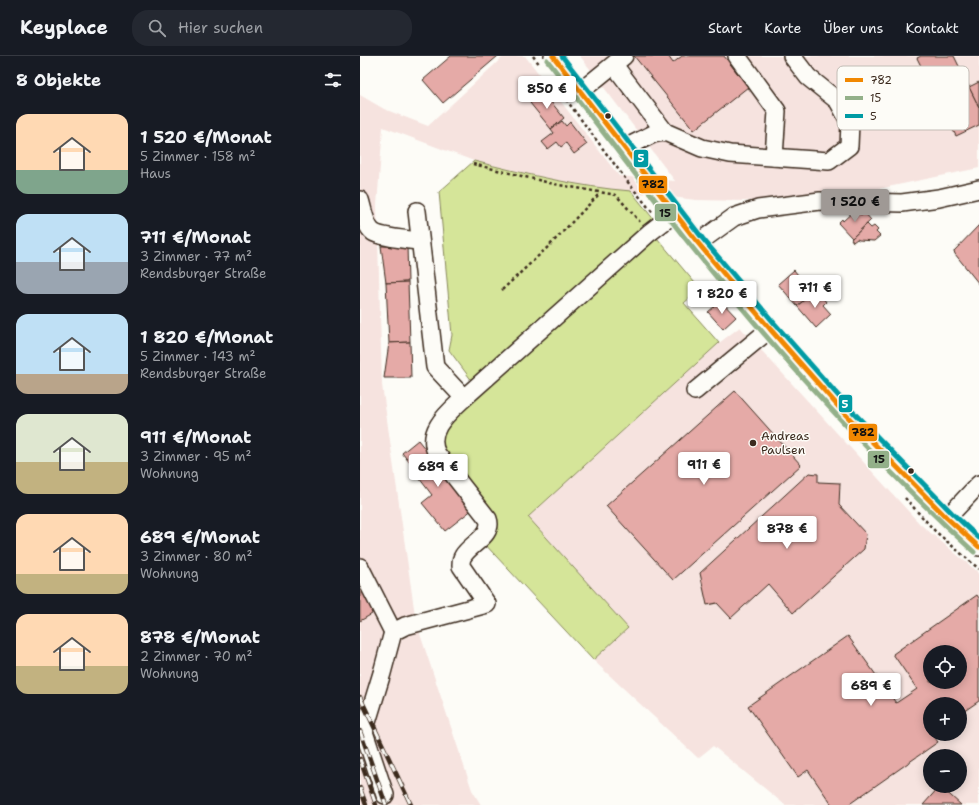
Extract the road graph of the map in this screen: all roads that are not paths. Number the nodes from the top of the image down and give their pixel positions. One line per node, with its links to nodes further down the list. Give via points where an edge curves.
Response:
1 (553, 56): 5 (street)
2 (737, 56): 10 (street, via 777,111)
3 (792, 56): 6 (street, via 808,77)
4 (619, 60): 5 (street); 8 (street)
5 (581, 91): 9 (street)
6 (837, 100)
7 (850, 130): 10 (street, via 849,146 829,161)
8 (665, 132): 9 (street, via 653,134); 10 (street, via 702,148 730,154)
9 (625, 148): 14 (street)
10 (774, 157)
11 (979, 190): 16 (street, via 902,203 820,200 758,209 734,217)
12 (360, 200): 15 (street, via 373,232)
13 (417, 211): 15 (street)
14 (675, 213): 16 (street); 19 (street, via 649,233)
15 (420, 241): 19 (street, via 435,367)
16 (698, 243): 17 (street)
17 (770, 329): 18 (street); 21 (street, via 845,414)
18 (695, 391)
19 (464, 398): 24 (street, via 440,422 434,432 433,442 437,454 490,523 488,530 463,556 461,566 486,604 404,626)
20 (979, 484): 21 (street)
21 (947, 518): 22 (street)
22 (979, 547)
23 (360, 567): 24 (street)
24 (393, 632): 25 (street, via 364,732)
25 (385, 795)

